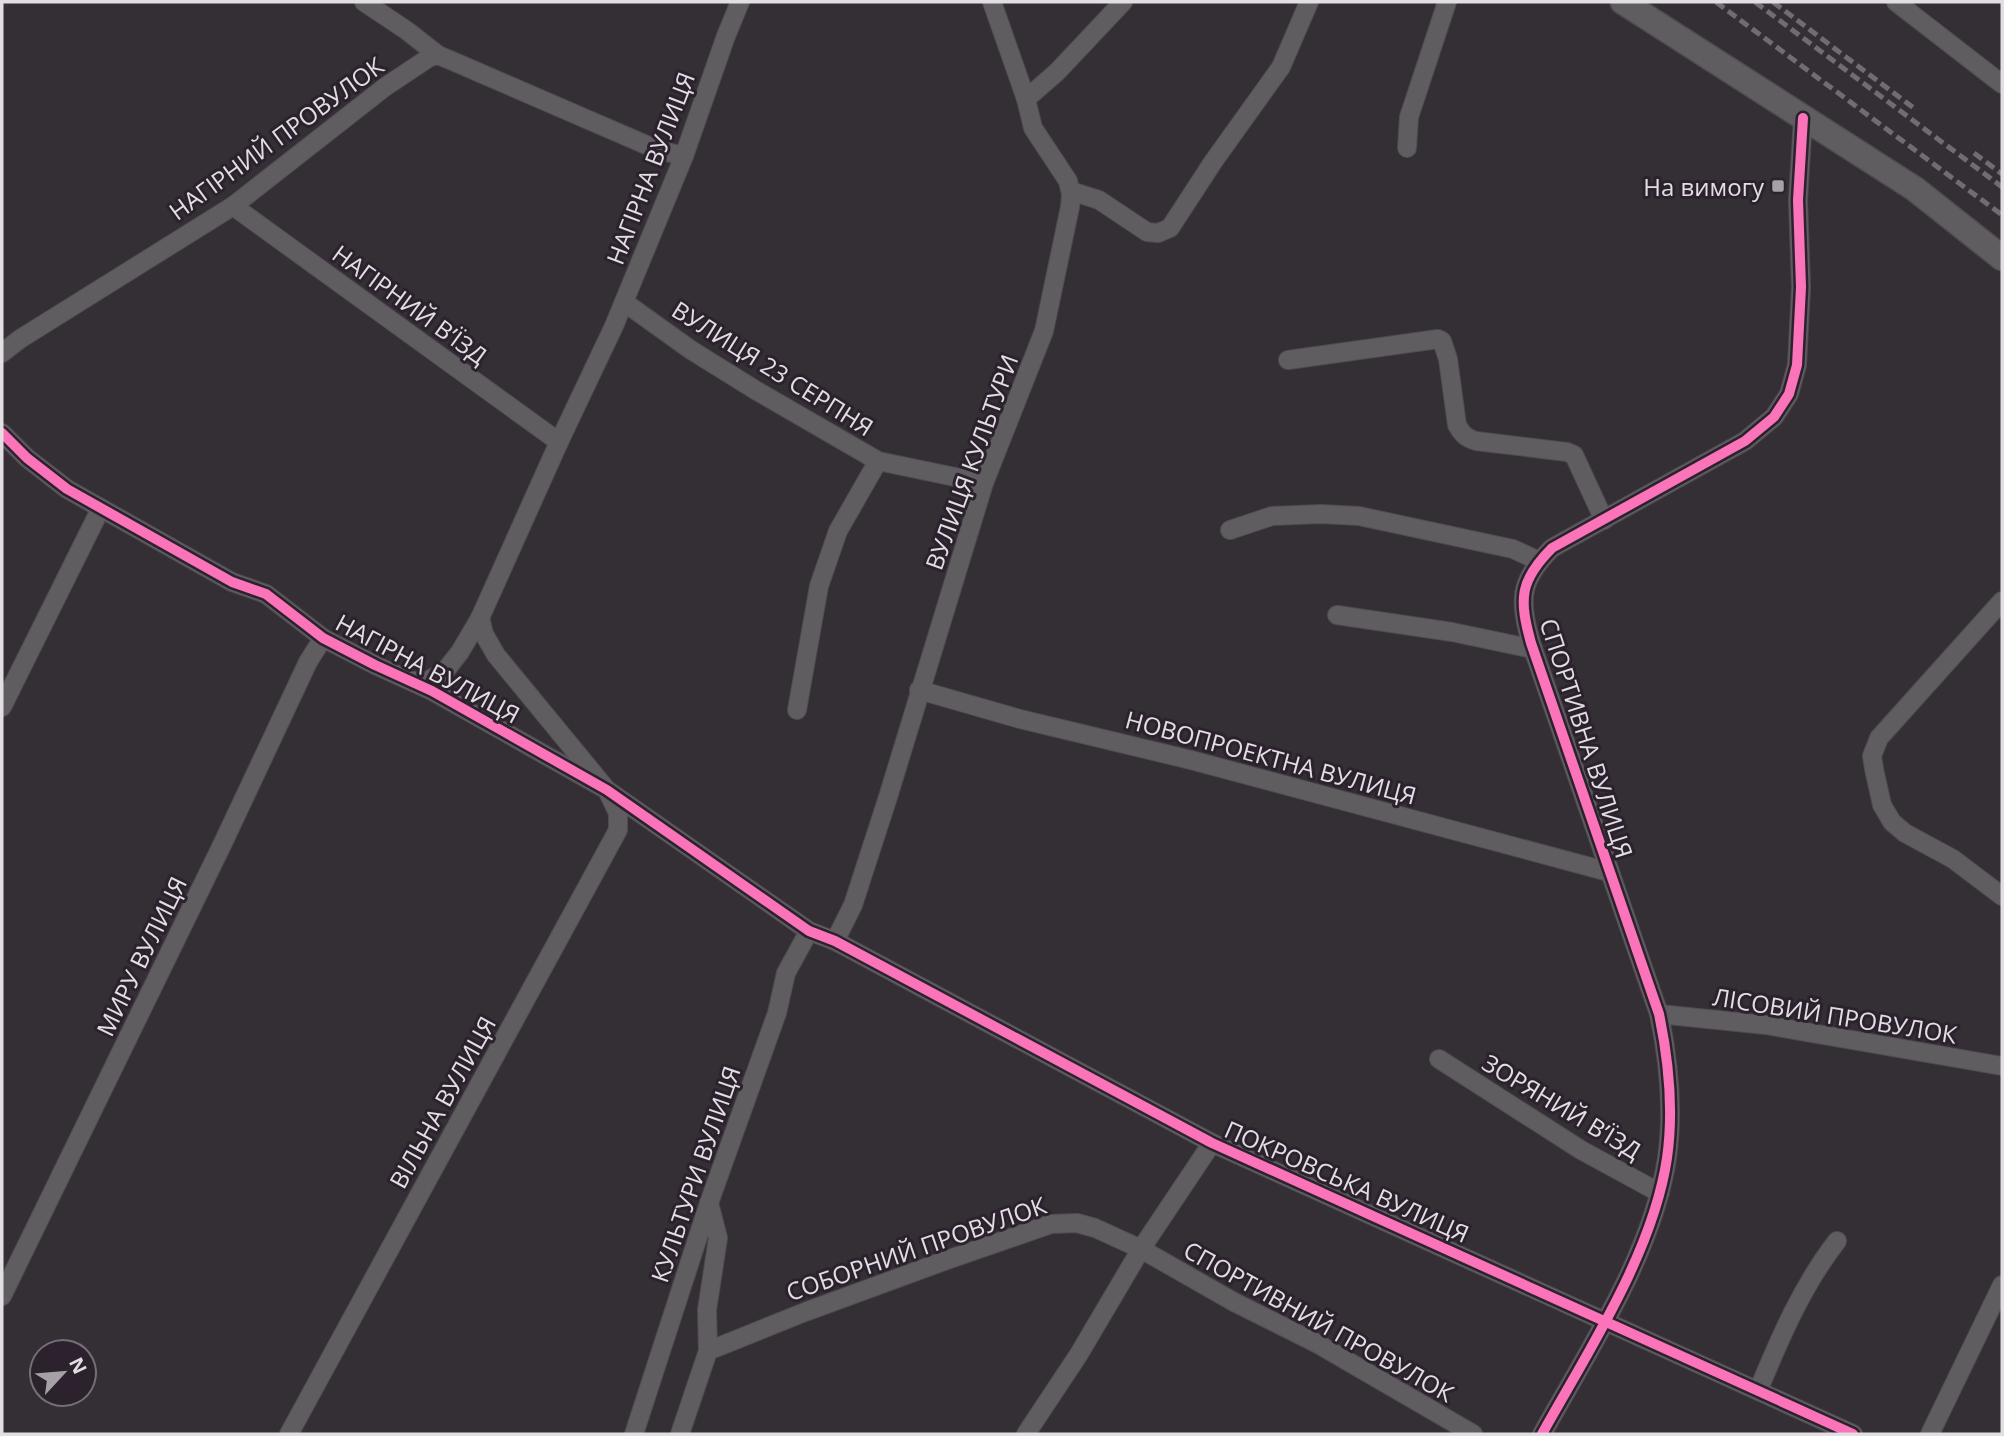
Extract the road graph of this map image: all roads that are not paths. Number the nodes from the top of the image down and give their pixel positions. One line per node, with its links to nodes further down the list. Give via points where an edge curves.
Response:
1 (364, 2): 9 (street, НАГІРНИЙ ПРОВУЛОК)
2 (740, 2): 14 (street, НАГІРНА ВУЛИЦЯ)
3 (992, 2): 11 (street)
4 (1123, 2): 11 (street)
5 (1309, 2): 15 (street, via 1281,67 1170,228 1147,232 1099,200)
6 (1447, 2): 13 (street, via 1409,117)
7 (1623, 2): 12 (street)
8 (1896, 2): 10 (street)
9 (438, 55): 14 (street, НАГІРНИЙ ПРОВУЛОК, via 658,150); 16 (street, НАГІРНИЙ ПРОВУЛОК, via 385,87)
10 (2002, 84)
11 (1026, 99): 15 (street, via 1032,128)
12 (1803, 118): 17 (street, via 1915,189); 26 (street, СПОРТИВНА ВУЛИЦЯ, via 1798,200 1801,288 1797,365 1789,394 1774,417 1745,441)
13 (1406, 148)
14 (684, 156): 18 (street, НАГІРНА ВУЛИЦЯ)
15 (1071, 191): 24 (street, ВУЛИЦЯ КУЛЬТУРИ, via 1044,331)
16 (233, 206): 19 (street, НАГІРНИЙ ПРОВУЛОК); 22 (street, НАГІРНИЙ В’ЇЗД)
17 (2002, 258)
18 (624, 302): 22 (street, НАГІРНА ВУЛИЦЯ); 23 (street, ВУЛИЦЯ 23 СЕРПНЯ, via 691,350)
19 (2, 353)
20 (1288, 360): 26 (street, via 1442,341 1461,433 1476,441 1574,455)
21 (2, 433): 25 (street, НАГІРНА ВУЛИЦЯ, via 67,489)
22 (558, 442): 31 (street, НАГІРНА ВУЛИЦЯ)
23 (878, 461): 24 (street, ВУЛИЦЯ 23 СЕРПНЯ); 37 (street, via 838,531 819,586)
24 (984, 483): 35 (street, ВУЛИЦЯ КУЛЬТУРИ)
25 (101, 508): 32 (street, НАГІРНА ВУЛИЦЯ, via 232,582 266,594); 36 (street)
26 (1604, 520): 28 (street, СПОРТИВНА ВУЛИЦЯ, via 1552,548)
27 (1230, 530): 28 (street, via 1272,516 1359,516 1513,549)
28 (1539, 561): 33 (street, СПОРТИВНА ВУЛИЦЯ, via 1524,592 1523,614)
29 (2002, 601): 40 (street, via 1879,738 1872,756 1882,805 1892,822)
30 (1337, 615): 33 (street)
31 (480, 618): 34 (street, НАГІРНА ВУЛИЦЯ, via 445,671 427,681); 38 (street, НАГІРНА ВУЛИЦЯ, via 496,655)
32 (323, 638): 34 (street, НАГІРНА ВУЛИЦЯ); 52 (street, МИРУ ВУЛИЦЯ)
33 (1533, 649): 39 (street, СПОРТИВНА ВУЛИЦЯ)
34 (413, 681): 38 (street, НАГІРНА ВУЛИЦЯ)
35 (919, 690): 39 (street, НОВОПРОЕКТНА ВУЛИЦЯ); 42 (street, ВУЛИЦЯ КУЛЬТУРИ, via 853,905)
36 (2, 707)
37 (797, 710)
38 (607, 790): 41 (street, НАГІРНА ВУЛИЦЯ); 56 (street, ВІЛЬНА ВУЛИЦЯ, via 618,813 618,830)
39 (1609, 872): 43 (street, СПОРТИВНА ВУЛИЦЯ)
40 (2002, 896)
41 (809, 932): 42 (street, НАГІРНА ВУЛИЦЯ); 48 (street, КУЛЬТУРИ ВУЛИЦЯ, via 786,973 777,1013)
42 (835, 941): 46 (street, ПОКРОВСЬКА ВУЛИЦЯ)
43 (1659, 1014): 45 (street, ЛІСОВИЙ ПРОВУЛОК, via 1766,1025); 47 (street, СПОРТИВНА ВУЛИЦЯ, via 1671,1097)
44 (1439, 1059): 47 (street, ЗОРЯНИЙ В’ЇЗД, via 1581,1150)
45 (2002, 1066)
46 (1212, 1143): 50 (street); 53 (street, ПОКРОВСЬКА ВУЛИЦЯ)
47 (1660, 1193): 53 (street, СПОРТИВНА ВУЛИЦЯ)
48 (709, 1203): 54 (street, via 718,1238 707,1310); 57 (street, КУЛЬТУРИ ВУЛИЦЯ)
49 (1837, 1241): 55 (street, via 1796,1306)
50 (1141, 1250): 54 (street, СОБОРНИЙ ПРОВУЛОК, via 1089,1226 1051,1224); 59 (street); 60 (street, СПОРТИВНИЙ ПРОВУЛОК, via 1318,1344)
51 (2002, 1285): 63 (street)
52 (2, 1296)
53 (1605, 1321): 55 (street, ПОКРОВСЬКА ВУЛИЦЯ); 61 (street, СПОРТИВНА ВУЛИЦЯ)
54 (708, 1351): 58 (street)
55 (1758, 1391): 62 (street, ПОКРОВСЬКА ВУЛИЦЯ)
56 (289, 1434)
57 (634, 1434)
58 (680, 1434)
59 (1026, 1434)
60 (1473, 1434)
61 (1542, 1434)
62 (1853, 1434)
63 (1930, 1434)

